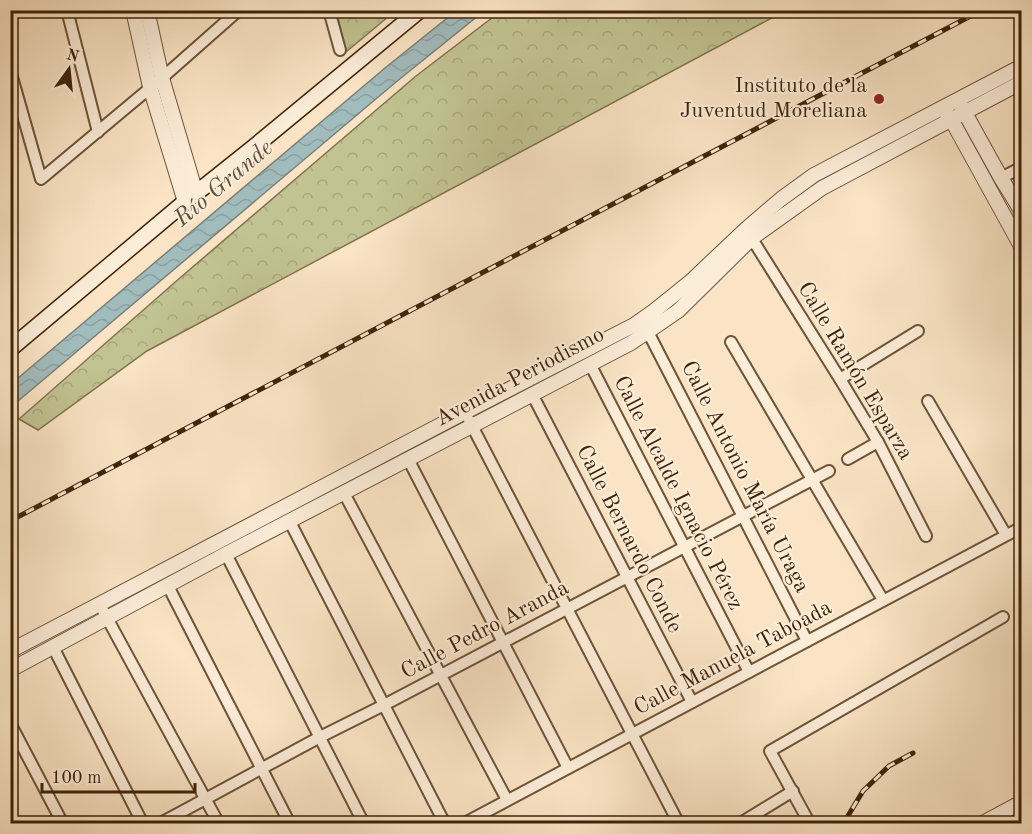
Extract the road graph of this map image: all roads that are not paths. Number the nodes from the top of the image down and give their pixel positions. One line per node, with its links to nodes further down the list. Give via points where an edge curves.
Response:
1 (67, 10): 17 (street)
2 (132, 10): 12 (street)
3 (147, 10): 10 (street)
4 (239, 10): 10 (street)
5 (329, 10): 7 (street)
6 (420, 10): 20 (main road, via 254,147)
7 (340, 50)
8 (1022, 66): 13 (street, Avenida Periodismo)
9 (10, 70): 17 (street, via 41,179)
10 (162, 78): 12 (street); 20 (street)
11 (1022, 82): 15 (street, Avenida Periodismo)
12 (150, 87): 17 (street); 20 (street)
13 (958, 99): 14 (street, Avenida Periodismo); 15 (street)
14 (942, 107): 16 (street); 22 (street, Avenida Periodismo, via 814,175 781,199)
15 (965, 112): 16 (street, Avenida Periodismo); 19 (street)
16 (951, 119): 22 (street, Avenida Periodismo, via 822,188); 23 (street)
17 (98, 132)
18 (1022, 167): 19 (street)
19 (1001, 178): 21 (street)
20 (188, 191): 27 (main road)
21 (1022, 212)
22 (749, 233): 25 (street, Avenida Periodismo, via 694,297); 29 (street, Calle Ramón Esparza); 32 (street, Avenida Periodismo, via 634,325)
23 (1022, 248)
24 (918, 331): 29 (street)
25 (648, 332): 28 (street, Avenida Periodismo); 40 (street, Calle Antonio María Uraga)
26 (731, 342): 38 (street)
27 (10, 349)
28 (590, 364): 30 (street, Avenida Periodismo); 45 (street, Calle Alcalde Ignacio Pérez)
29 (840, 379): 34 (street, Calle Ramón Esparza)
30 (532, 394): 33 (street, Avenida Periodismo); 47 (street, Calle Bernardo Conde)
31 (928, 401): 43 (street)
32 (465, 412): 33 (street); 50 (street, Avenida Periodismo)
33 (472, 426): 35 (street, Avenida Periodismo); 51 (street)
34 (878, 442): 36 (street); 44 (street, Calle Ramón Esparza)
35 (408, 459): 39 (street, Avenida Periodismo); 55 (street)
36 (848, 459)
37 (829, 471): 38 (street, Calle Pedro Aranda)
38 (812, 479): 40 (street, Calle Pedro Aranda); 49 (street)
39 (344, 493): 41 (street, Avenida Periodismo); 60 (street)
40 (743, 516): 45 (street, Calle Pedro Aranda); 54 (street, Calle Antonio María Uraga)
41 (290, 522): 46 (street, Avenida Periodismo); 62 (street)
42 (1022, 527): 43 (street, Calle Manuela Taboada)
43 (1006, 535): 49 (street, Calle Manuela Taboada)
44 (926, 536)
45 (684, 547): 47 (street, Calle Pedro Aranda); 59 (street, Calle Alcalde Ignacio Pérez)
46 (226, 554): 48 (street, Avenida Periodismo); 65 (street)
47 (627, 577): 51 (street, Calle Pedro Aranda); 61 (street, Calle Bernardo Conde)
48 (168, 586): 53 (street, Avenida Periodismo); 66 (street)
49 (883, 600): 54 (street, Calle Manuela Taboada)
50 (100, 605): 53 (street); 57 (street, Avenida Periodismo)
51 (567, 609): 55 (street, Calle Pedro Aranda); 64 (street)
52 (1003, 617): 68 (street, via 770,751)
53 (107, 618): 56 (street, Avenida Periodismo); 69 (street)
54 (807, 640): 59 (street, Calle Manuela Taboada)
55 (503, 641): 60 (street, Calle Pedro Aranda); 67 (street)
56 (53, 647): 58 (street, Avenida Periodismo); 73 (street)
57 (10, 651)
58 (10, 670)
59 (749, 672): 61 (street, Calle Manuela Taboada)
60 (441, 674): 62 (street, Calle Pedro Aranda); 70 (street)
61 (692, 702): 64 (street, Calle Manuela Taboada)
62 (384, 705): 65 (street, Calle Pedro Aranda); 78 (street)
63 (10, 723): 72 (street)
64 (632, 734): 67 (street, Calle Manuela Taboada); 80 (street)
65 (320, 737): 66 (street, Calle Pedro Aranda); 77 (street)
66 (262, 768): 69 (street, Calle Pedro Aranda); 76 (street)
67 (568, 768): 70 (street, Calle Manuela Taboada)
68 (793, 791): 81 (street); 82 (street)
69 (206, 798): 74 (street, Calle Pedro Aranda); 75 (street)
70 (507, 800): 79 (street, Calle Manuela Taboada)
71 (1022, 802): 83 (street)
72 (63, 824)
73 (143, 824)
74 (159, 824)
75 (219, 824)
76 (290, 824)
77 (364, 824)
78 (445, 824)
79 (463, 824)
80 (679, 824)
81 (740, 824)
82 (810, 824)
83 (981, 824)

